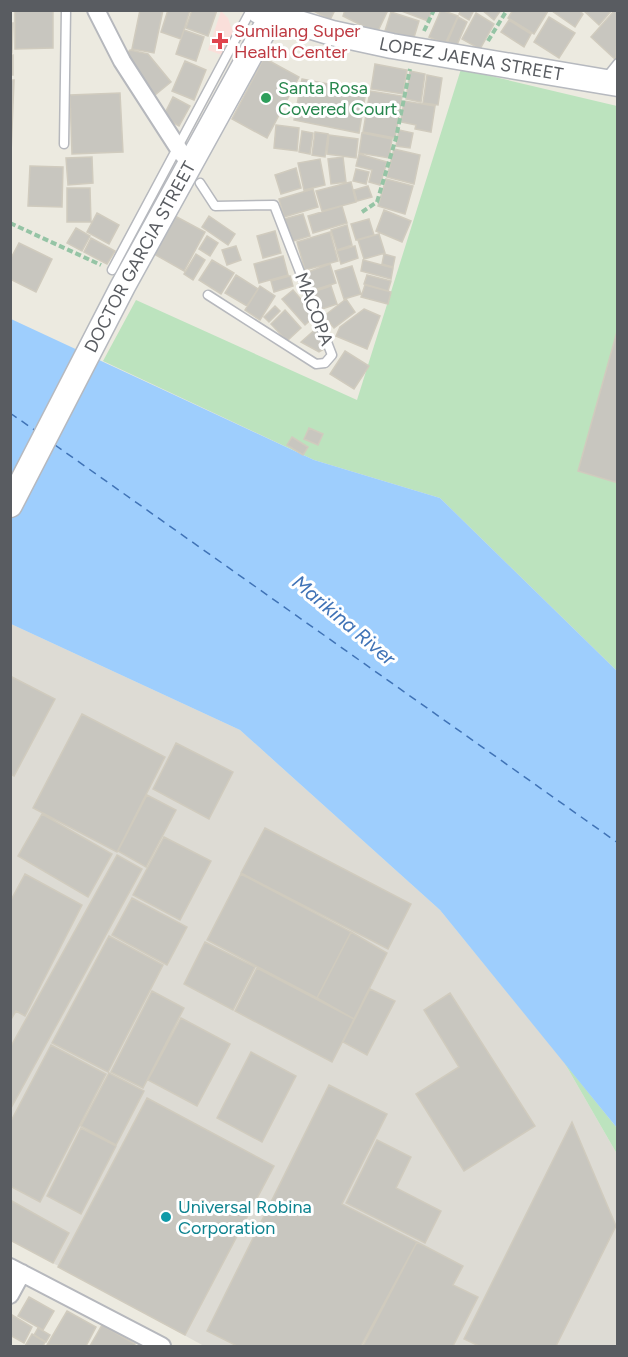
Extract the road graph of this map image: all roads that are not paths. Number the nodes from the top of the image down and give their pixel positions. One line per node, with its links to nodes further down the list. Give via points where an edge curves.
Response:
1 (66, 10): 5 (lane)
2 (96, 10): 6 (street, via 122,61)
3 (264, 12): 4 (street, LOPEZ JAENA STREET, via 332,33); 6 (lane); 8 (street, DOCTOR GARCIA STREET)
4 (613, 76)
5 (64, 144)
6 (180, 151): 8 (lane)
7 (200, 183): 9 (lane, MACOPA, via 215,206 274,205 332,355 325,363 316,364)
8 (118, 278): 10 (street, DOCTOR GARCIA STREET)
9 (208, 295)
10 (10, 505)
11 (16, 1270): 12 (street); 13 (street)
12 (10, 1295)
13 (162, 1347)

